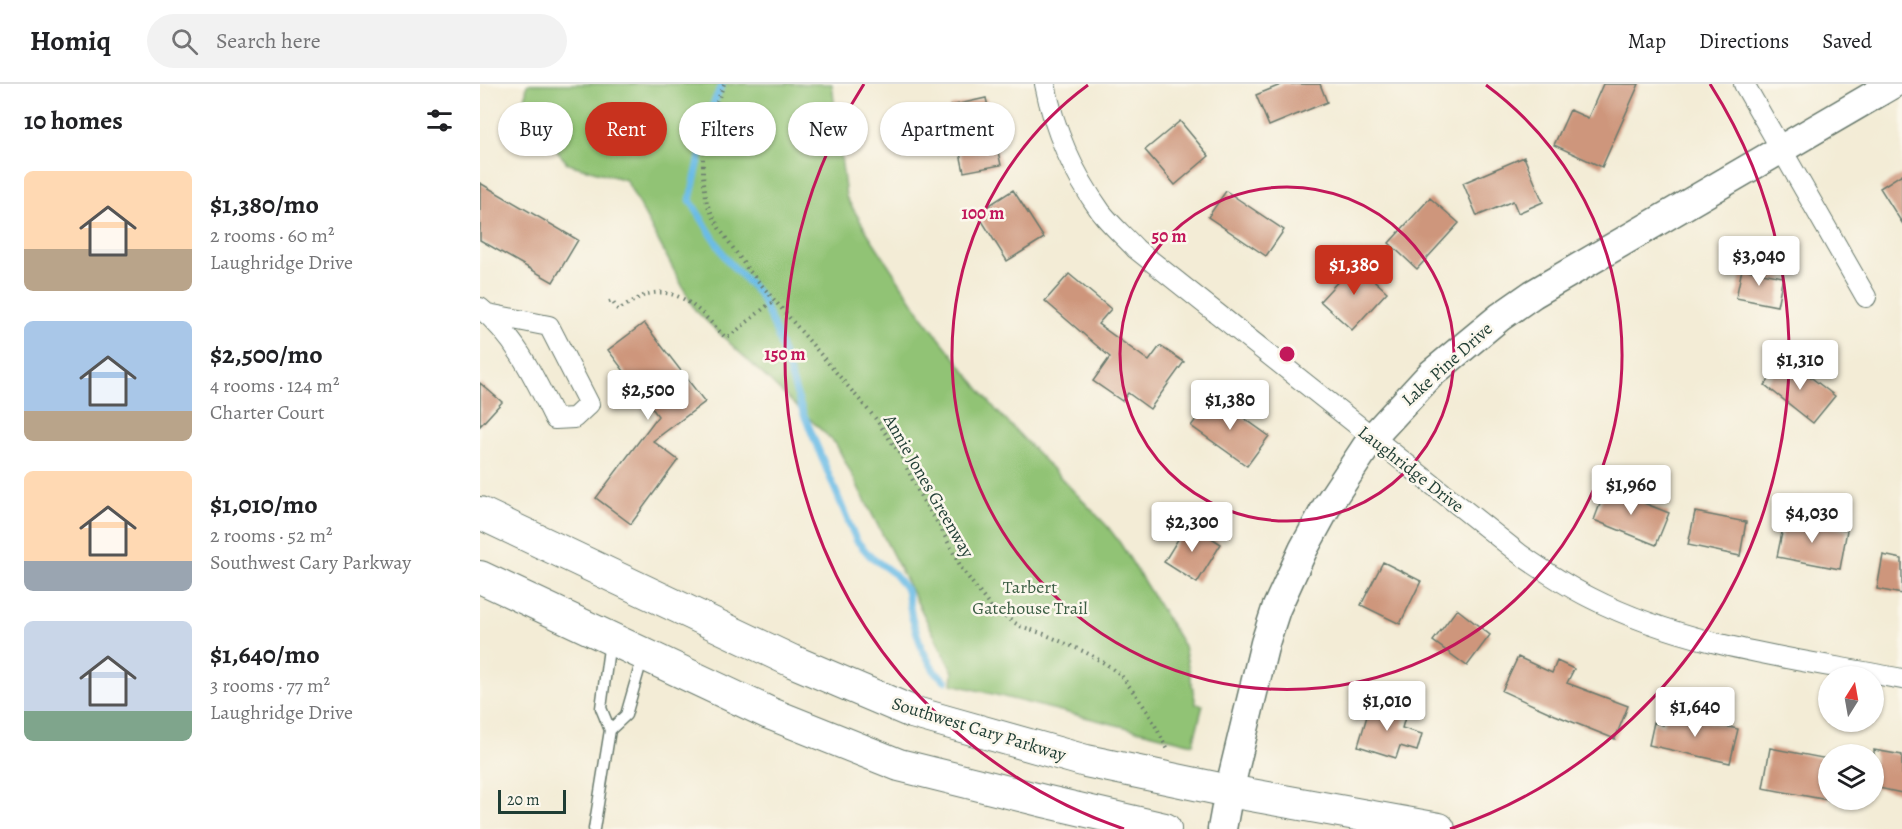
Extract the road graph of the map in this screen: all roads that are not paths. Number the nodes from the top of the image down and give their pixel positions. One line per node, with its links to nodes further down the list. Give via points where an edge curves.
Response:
1 (1045, 84): 7 (street, Laughridge Drive, via 1065,151 1102,214 1136,249)
2 (1744, 84): 4 (street)
3 (1893, 84): 4 (street, Lake Pine Drive)
4 (1782, 149): 5 (street); 7 (street, Lake Pine Drive, via 1500,317 1431,374)
5 (1866, 297)
6 (484, 311): 6 (street, via 549,326 589,404 574,418 555,420 529,366)
7 (1372, 438): 12 (street, Laughridge Drive, via 1521,555 1593,599 1719,644); 14 (street, Lake Pine Drive, via 1322,515 1276,609)
8 (480, 513): 14 (main road, Southwest Cary Parkway, via 792,661 912,712 1086,761)
9 (480, 577): 10 (main road)
10 (611, 638): 11 (main road); 13 (lane, via 601,708)
11 (644, 654): 13 (lane, via 626,715); 16 (main road, via 769,713 899,765)
12 (1902, 678)
13 (610, 730): 15 (lane)
14 (1229, 791): 17 (street, Lake Pine Drive); 18 (main road, Southwest Cary Parkway)
15 (594, 829)
16 (1165, 829)
17 (1222, 829)
18 (1439, 829)

